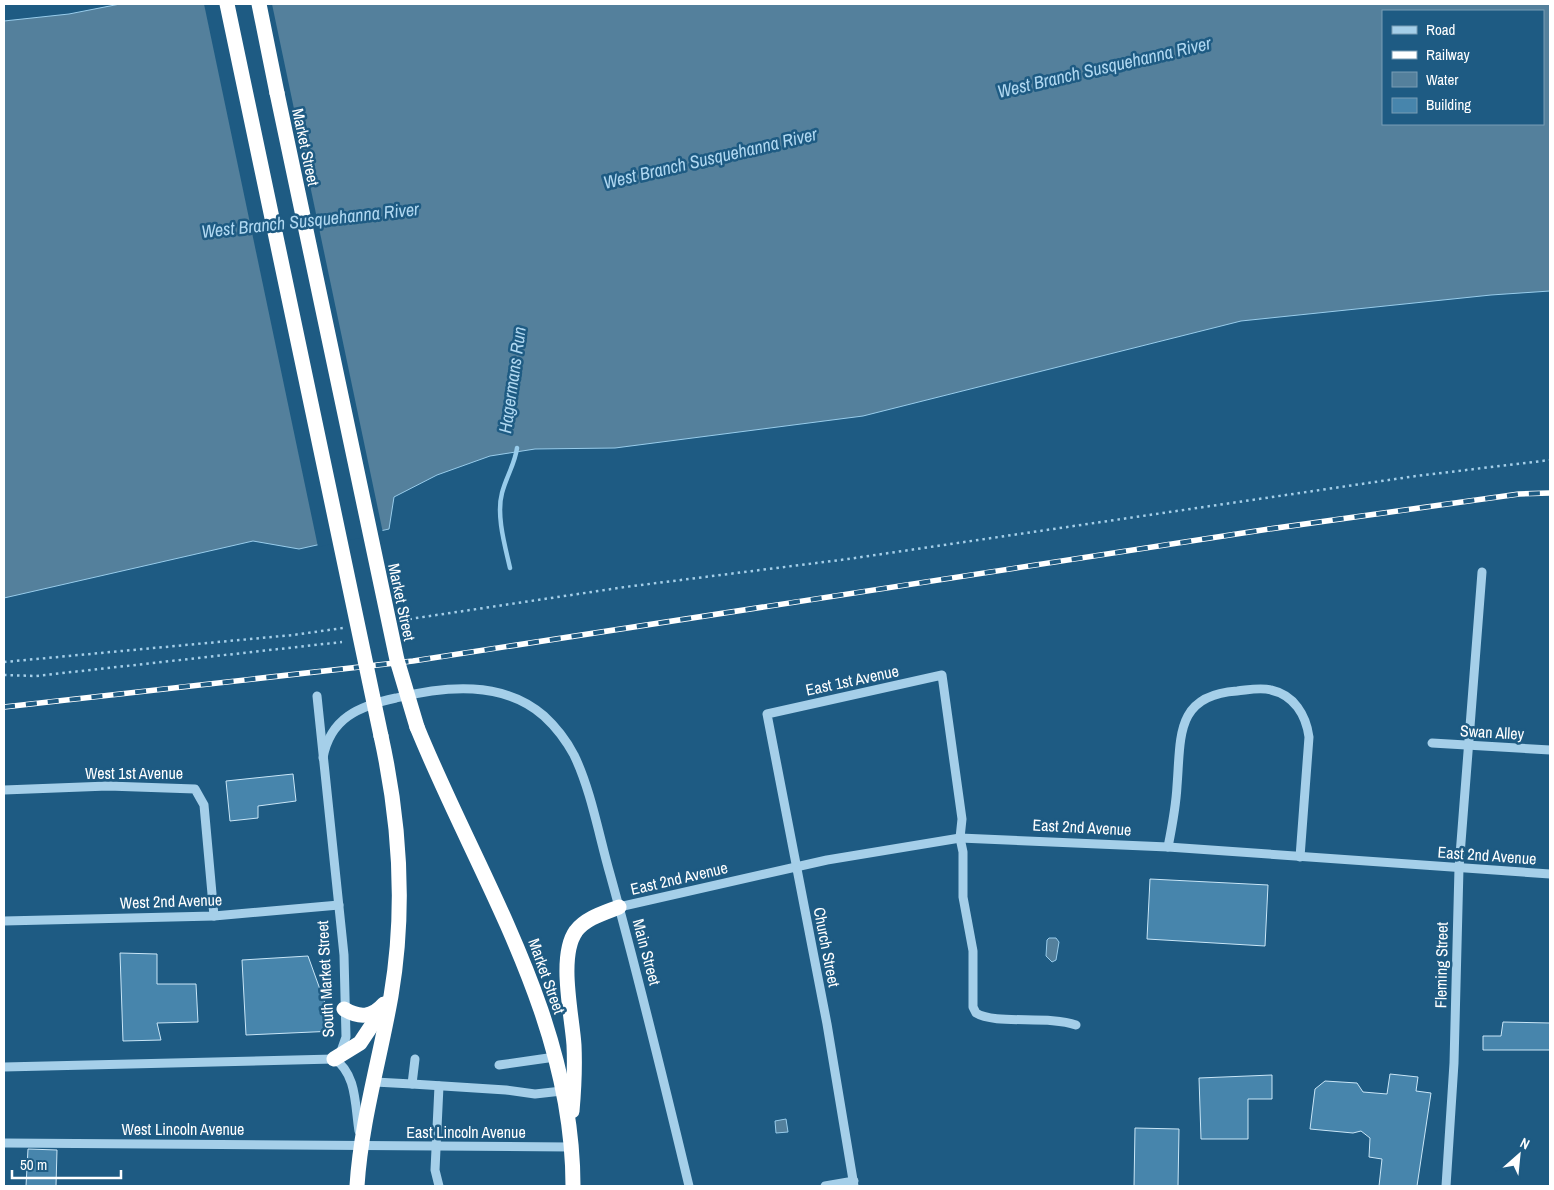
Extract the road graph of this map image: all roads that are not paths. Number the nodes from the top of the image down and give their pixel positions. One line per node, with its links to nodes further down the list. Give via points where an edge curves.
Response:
1 (227, 4): 22 (highway, bridge, via 393,796 400,868 399,929)
2 (259, 4): 25 (highway, Market Street, bridge, via 397,660 417,728 518,945)
3 (1482, 572): 8 (street, Fleming Street)
4 (451, 689): 10 (street, South Market Street, via 401,696 362,708 334,728); 19 (street, Main Street, via 490,691 513,698 544,716 560,733 578,766)
5 (317, 696): 10 (street, South Market Street)
6 (767, 714): 12 (street, East 1st Avenue, via 942,676 962,819); 15 (street, Church Street)
7 (1432, 744): 8 (street, Swan Alley)
8 (1470, 745): 9 (street, Swan Alley); 16 (street, Fleming Street)
9 (1550, 750)
10 (323, 758): 18 (street, South Market Street)
11 (4, 790): 20 (street, West 1st Avenue, via 108,786 195,789 204,805)
12 (960, 838): 13 (street, East 2nd Avenue); 15 (street, East 2nd Avenue); 24 (street, via 964,852 963,897 973,951 973,1007 976,1013 988,1018 1044,1019)
13 (1168, 847): 14 (street, East 2nd Avenue); 14 (street, via 1185,719 1204,698 1216,693 1269,689 1296,705 1308,728)
14 (1300, 857): 16 (street, East 2nd Avenue)
15 (796, 867): 19 (street, East 2nd Avenue); 38 (street, Church Street)
16 (1459, 868): 17 (street, East 2nd Avenue); 44 (street, Fleming Street, via 1454,1063)
17 (1550, 874)
18 (338, 905): 20 (street, West 2nd Avenue); 23 (street, South Market Street, via 344,954)
19 (619, 907): 37 (highway, via 587,921 575,932 569,946 567,964 574,1064); 42 (street, Main Street)
20 (214, 916): 21 (street, West 2nd Avenue)
21 (4, 921)
22 (391, 995): 23 (highway, via 374,1013 366,1016); 26 (highway, via 368,1035 353,1050); 30 (highway)
23 (344, 1009): 26 (street, South Market Street, via 345,1044)
24 (1076, 1025)
25 (555, 1057): 28 (street); 33 (highway, Market Street)
26 (334, 1059): 29 (street); 35 (street, South Market Street, via 345,1066 351,1078)
27 (414, 1059): 31 (street)
28 (499, 1065)
29 (4, 1067)
30 (375, 1082): 31 (street); 35 (highway)
31 (412, 1084): 32 (street)
32 (439, 1086): 33 (street, via 535,1094); 36 (street)
33 (562, 1090): 37 (highway, Market Street)
34 (4, 1143): 35 (street, West Lincoln Avenue)
35 (362, 1146): 36 (street, East Lincoln Avenue); 39 (highway, South Market Street)
36 (436, 1147): 37 (street, East Lincoln Avenue); 40 (street, via 435,1170)
37 (570, 1147): 41 (highway, Market Street)
38 (854, 1184): 43 (street)
39 (357, 1186)
40 (439, 1186)
41 (573, 1186)
42 (688, 1186)
43 (825, 1186)
44 (1446, 1186)

